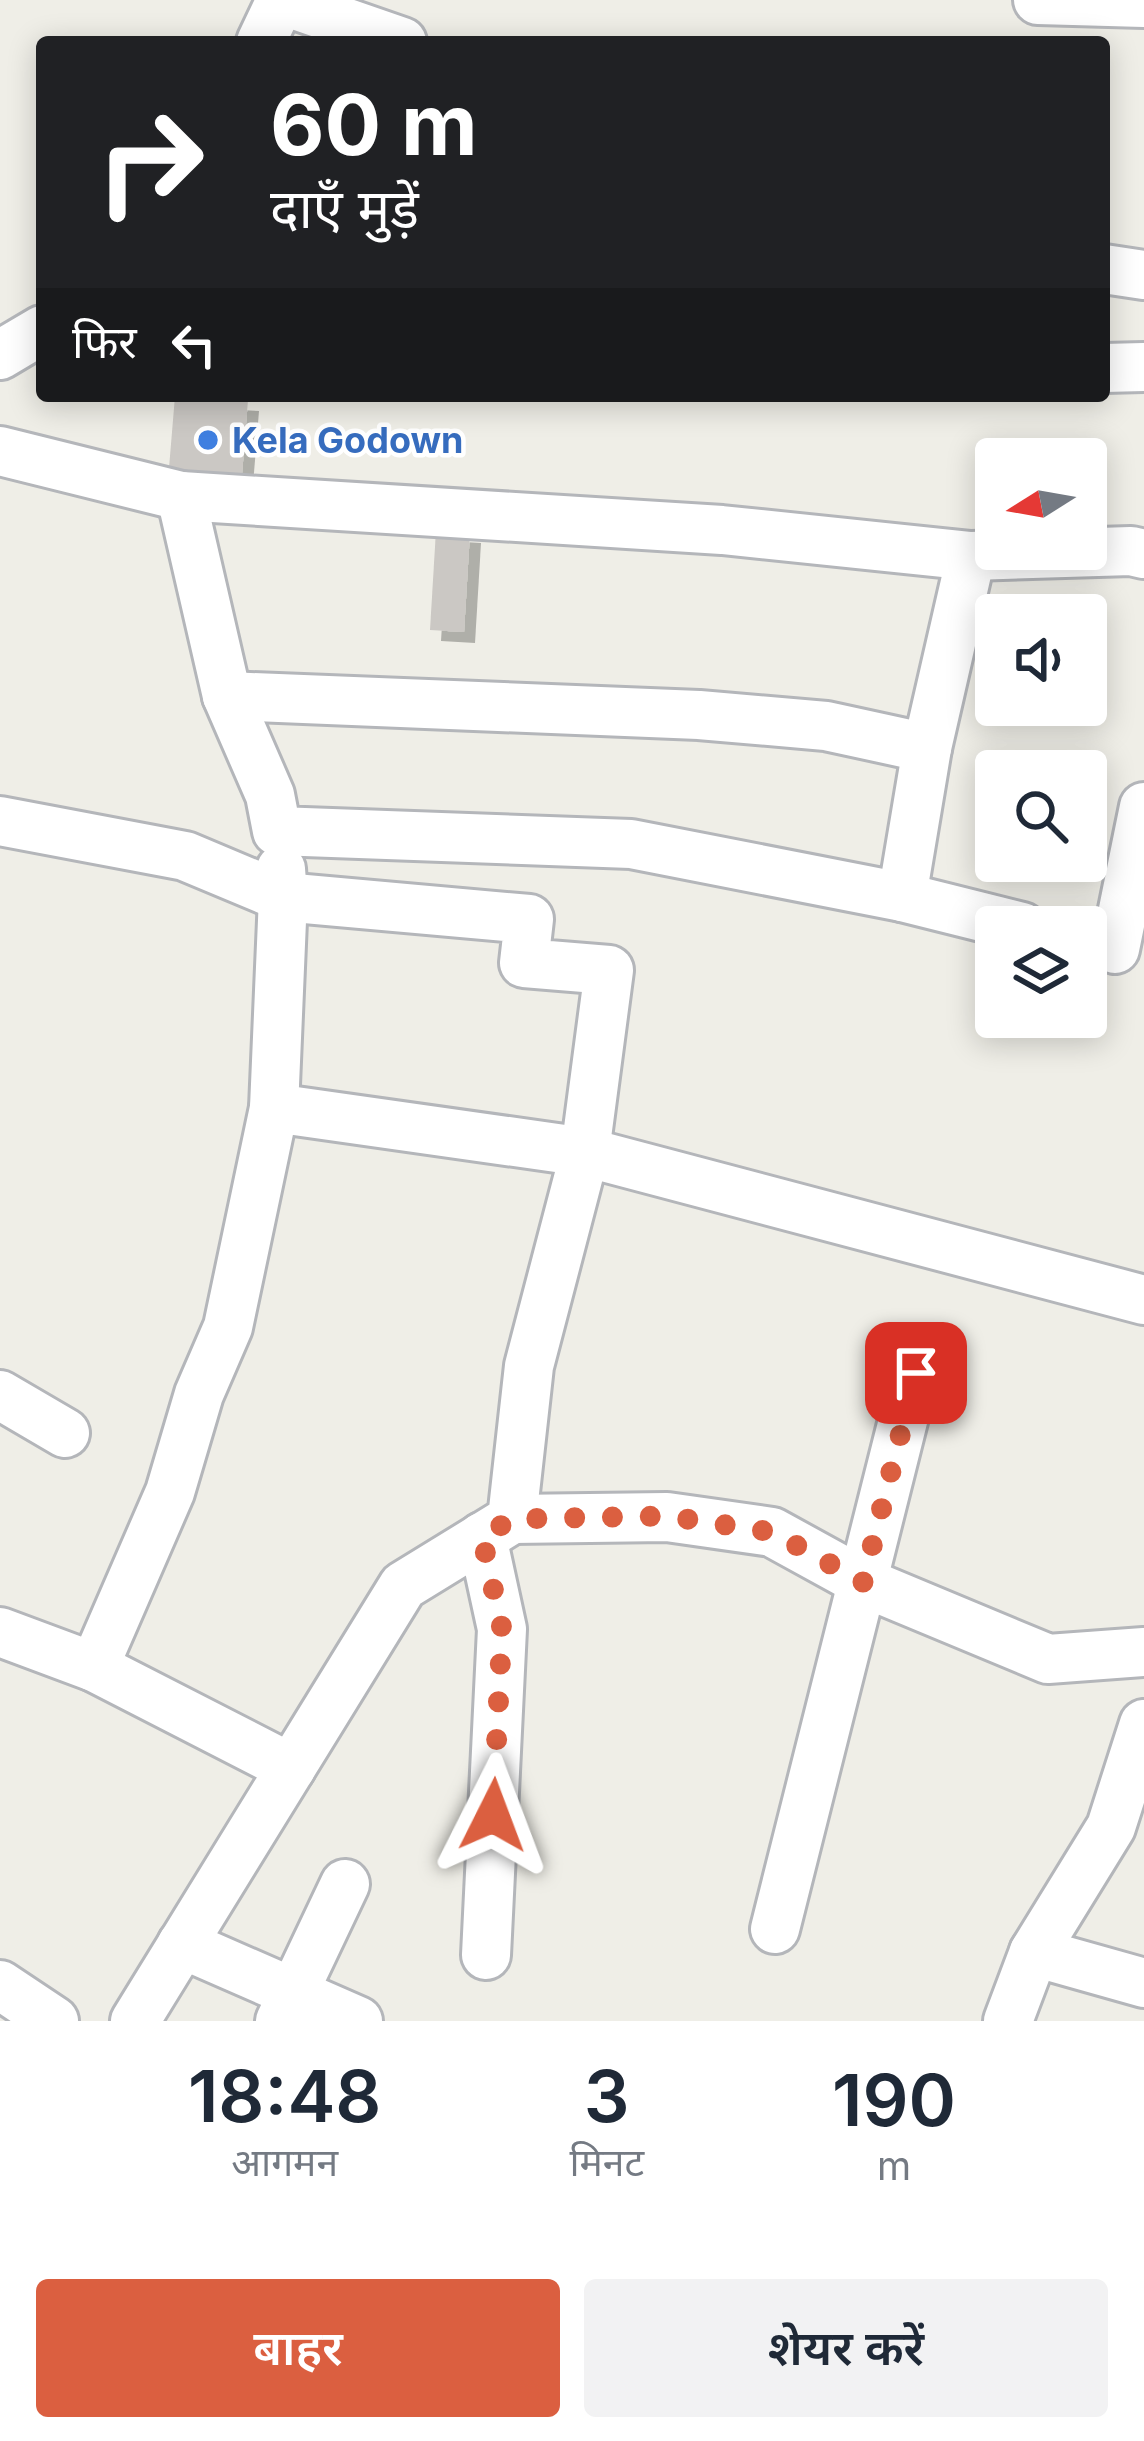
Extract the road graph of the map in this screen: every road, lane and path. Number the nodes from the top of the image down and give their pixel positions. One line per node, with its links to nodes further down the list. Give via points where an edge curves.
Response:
1 (281, 0): 4 (street); 5 (street)
2 (1038, 0): 3 (street)
3 (1144, 3)
4 (264, 36)
5 (385, 36)
6 (1110, 270): 7 (street)
7 (1144, 275)
8 (36, 334): 9 (street)
9 (0, 355)
10 (1110, 368): 11 (street)
11 (1144, 368)
12 (0, 451): 13 (street)
13 (181, 496): 15 (street, via 722,530); 16 (street)
14 (1140, 539): 15 (street)
15 (971, 556): 17 (street)
16 (227, 696): 17 (street, via 699,715 826,726); 20 (street)
17 (927, 748): 22 (street)
18 (1144, 807): 24 (street)
19 (0, 821): 21 (street, via 185,856)
20 (277, 831): 21 (street); 22 (street, via 631,844)
21 (283, 897): 25 (street); 26 (street, via 529,919 524,963 609,970)
22 (902, 897): 23 (street)
23 (975, 915)
24 (1115, 949)
25 (274, 1108): 26 (street); 36 (street, via 228,1327 170,1492)
26 (585, 1152): 27 (street); 32 (street)
27 (1144, 1304): 28 (street, via 1136,1335)
28 (1144, 1338)
29 (916, 1373): 33 (street)
30 (0, 1395): 31 (street)
31 (65, 1433)
32 (497, 1528): 33 (street, via 667,1516 772,1532); 38 (street, via 403,1586); 43 (street, via 502,1629)
33 (863, 1582): 35 (street, via 1048,1659); 40 (street)
34 (0, 1632): 36 (street)
35 (1144, 1652)
36 (94, 1667): 38 (street)
37 (1142, 1737): 42 (street, via 1111,1827)
38 (291, 1768): 41 (street)
39 (346, 1884): 46 (street)
40 (775, 1929)
41 (182, 1944): 46 (street); 48 (street)
42 (1034, 1952): 44 (street); 50 (street)
43 (486, 1955)
44 (1144, 1983)
45 (0, 1985): 47 (street)
46 (288, 2007): 49 (street)
47 (54, 2021)
48 (135, 2021)
49 (358, 2021)
50 (1008, 2021)

